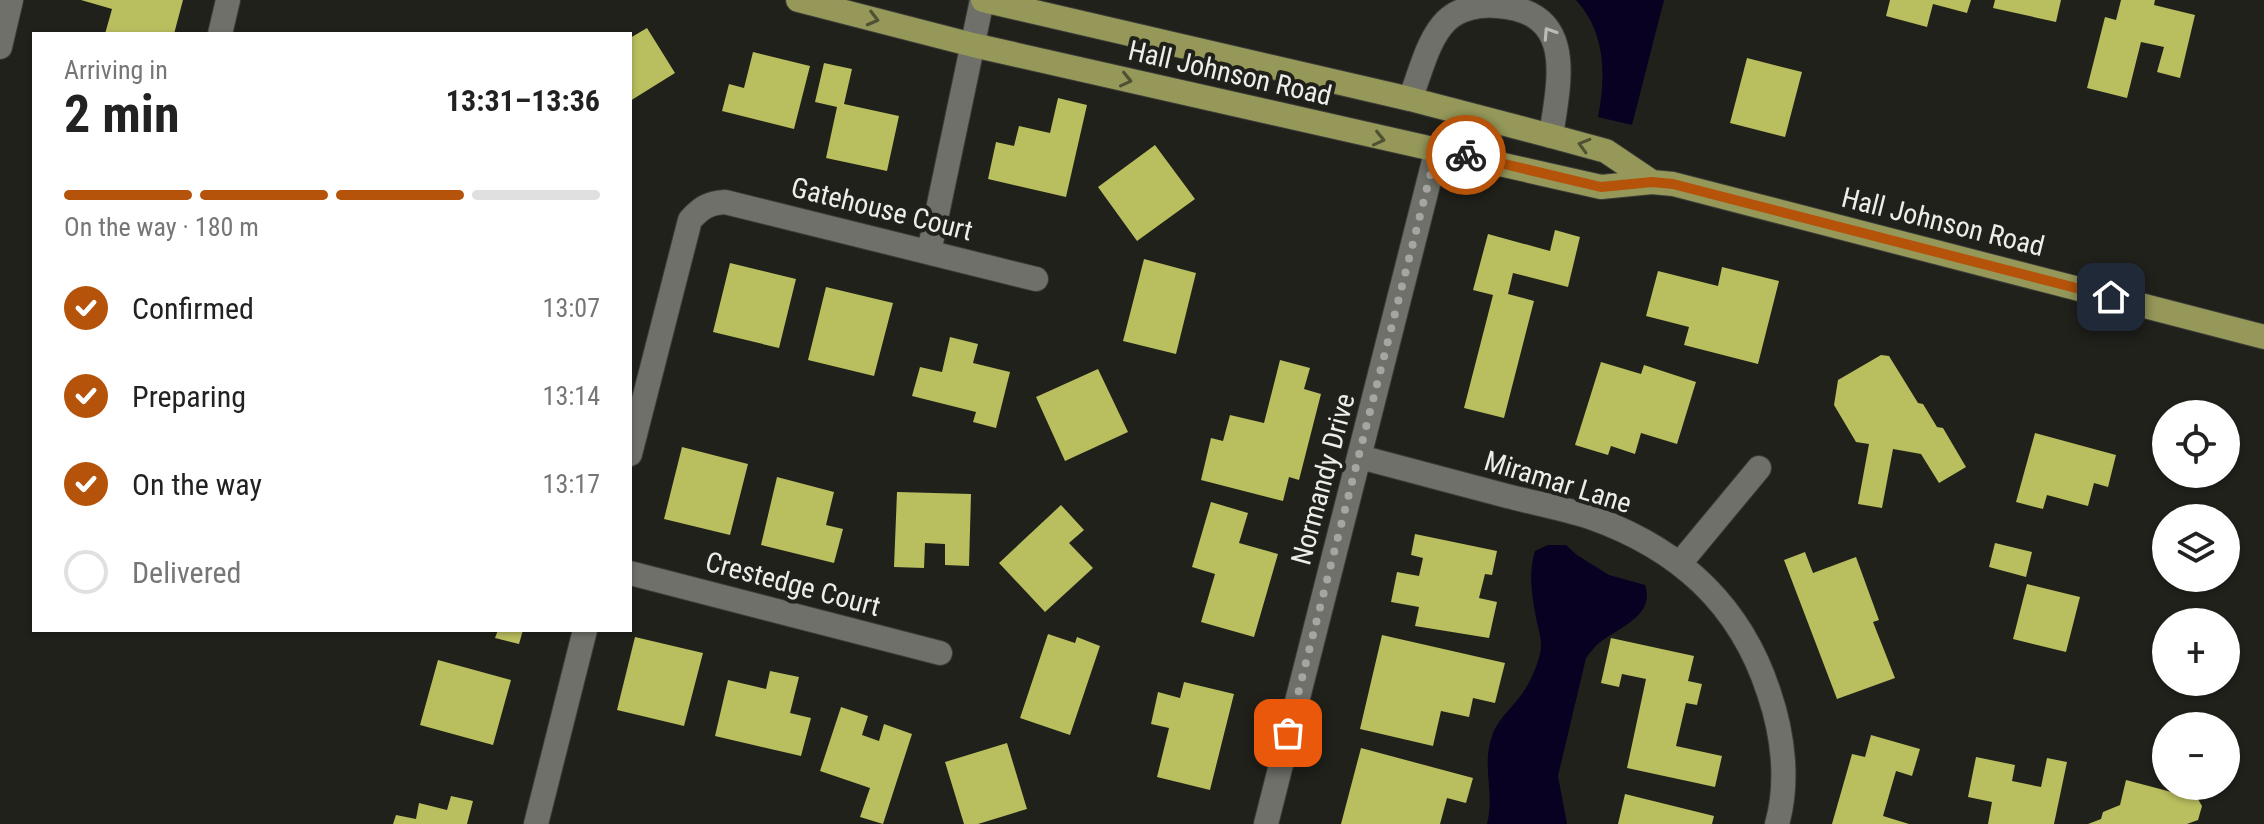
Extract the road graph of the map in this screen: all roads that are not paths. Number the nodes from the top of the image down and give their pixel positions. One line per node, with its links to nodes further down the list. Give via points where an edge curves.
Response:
1 (11, 0): 8 (street)
2 (228, 0): 6 (street)
3 (798, 0): 7 (main road, Hall Johnson Road, one-way to 7)
4 (983, 0): 7 (street); 9 (main road, Hall Johnson Road)
5 (1509, 4): 9 (street, via 1474,7 1447,20 1435,36); 10 (street, one-way to 5, via 1561,72 1557,46 1545,24)
6 (220, 32)
7 (973, 45): 11 (main road, Hall Johnson Road, one-way to 11); 13 (street)
8 (0, 47)
9 (1410, 99): 10 (main road, Hall Johnson Road)
10 (1551, 136): 12 (main road, Hall Johnson Road, one-way to 10, via 1606,151)
11 (1437, 149): 12 (main road, Hall Johnson Road, via 1601,187); 17 (street, Normandy Drive)
12 (1652, 182): 15 (main road, Hall Johnson Road)
13 (929, 252): 14 (street, Gatehouse Court); 16 (street, Gatehouse Court, via 725,202 703,206 690,220)
14 (1036, 279)
15 (2264, 337)
16 (632, 446)
17 (1360, 457): 19 (street, Miramar Lane, via 1590,517); 24 (street, Normandy Drive)
18 (1759, 468): 19 (street)
19 (1681, 562): 25 (street, Miramar Lane, via 1719,599 1746,638 1764,678 1778,717 1783,762)
20 (632, 574): 22 (street, Crestedge Court)
21 (584, 632): 23 (street)
22 (940, 653)
23 (536, 824)
24 (1266, 824)
25 (1777, 824)

